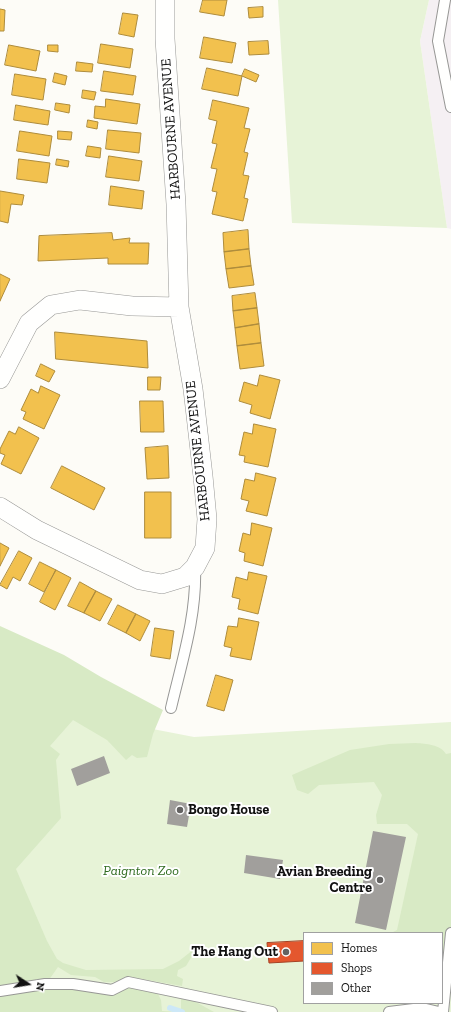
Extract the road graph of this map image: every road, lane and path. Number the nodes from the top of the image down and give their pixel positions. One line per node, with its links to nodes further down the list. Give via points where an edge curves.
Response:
1 (165, 0): 4 (street, HARBOURNE AVENUE, via 165,39 176,196)
2 (445, 0): 3 (lane, via 438,41)
3 (451, 107)
4 (179, 307): 5 (street, via 132,306 80,300 51,305 29,323); 7 (street, HARBOURNE AVENUE, via 193,389 207,519 205,548)
5 (0, 379)
6 (0, 508): 7 (street, HARBOURNE AVENUE, via 37,530 140,580 162,584 185,577)
7 (195, 567): 8 (lane, via 196,592 191,622)
8 (171, 708)
9 (451, 934): 14 (lane)
10 (0, 991): 11 (lane, via 45,984 74,984 112,990 128,982)
11 (272, 1012)
12 (389, 1012): 13 (lane, via 422,1008)
13 (439, 1012)
14 (443, 1012)

